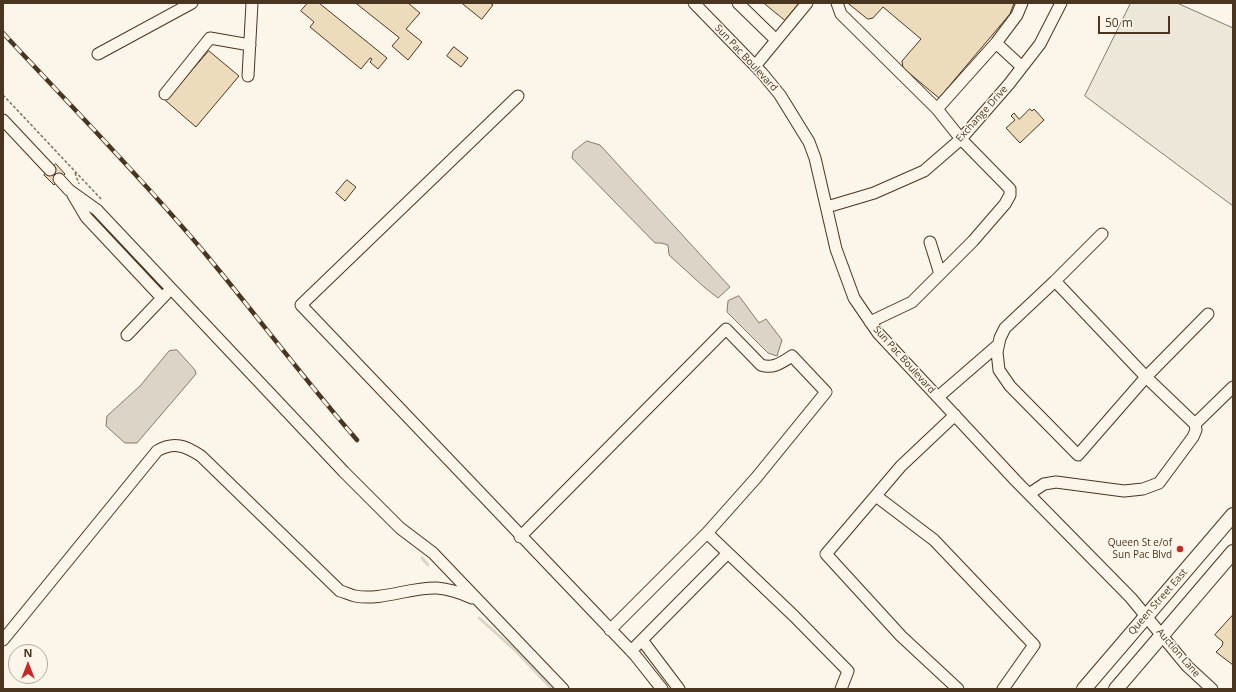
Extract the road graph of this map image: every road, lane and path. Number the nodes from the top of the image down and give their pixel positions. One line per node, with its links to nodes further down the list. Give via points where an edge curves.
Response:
1 (192, 3): 12 (street)
2 (252, 3): 11 (street)
3 (694, 3): 13 (street, Sun Pac Boulevard)
4 (738, 3): 9 (street)
5 (807, 3): 9 (street)
6 (837, 3): 18 (street, via 841,14)
7 (1022, 3): 10 (street, via 1017,15)
8 (1061, 3): 14 (street, Exchange Drive, via 1040,44)
9 (776, 40): 13 (street)
10 (996, 43): 14 (street); 18 (street)
11 (250, 45): 15 (street); 16 (street, via 210,38)
12 (98, 54)
13 (755, 66): 24 (street, Sun Pac Boulevard, via 780,95 809,142)
14 (1022, 68): 20 (street, Exchange Drive)
15 (248, 76)
16 (165, 94)
17 (518, 96): 44 (street, via 301,306)
18 (937, 109): 20 (street)
19 (3, 120): 21 (street)
20 (961, 139): 24 (street, Exchange Drive, via 924,171 874,193); 27 (street, via 1010,189 1010,195 973,241)
21 (50, 170)
22 (59, 179): 23 (street)
23 (69, 190): 29 (street, via 96,210); 30 (street, via 86,218)
24 (827, 207): 32 (street, Sun Pac Boulevard, via 836,249 854,298)
25 (1102, 234): 28 (street)
26 (930, 242): 27 (street)
27 (940, 274): 32 (street, via 912,302)
28 (1055, 281): 34 (street, via 1005,328); 35 (street)
29 (171, 289): 30 (street); 47 (street, via 393,521 433,553)
30 (162, 298): 33 (street)
31 (1208, 314): 35 (street)
32 (870, 322): 37 (street, Sun Pac Boulevard)
33 (127, 335)
34 (998, 345): 35 (street, via 999,370 1010,386 1078,455); 37 (street)
35 (1146, 377): 39 (street)
36 (1233, 387): 39 (street)
37 (938, 397): 38 (street, Sun Pac Boulevard)
38 (955, 415): 40 (street, Sun Pac Boulevard); 41 (street, via 901,466)
39 (1195, 424): 40 (street, via 1193,436 1159,483 1143,489 1124,491 1056,482 1044,484)
40 (1029, 494): 48 (street, Sun Pac Boulevard)
41 (876, 496): 58 (street, via 826,554 901,636); 59 (street, via 934,540 1034,644)
42 (1233, 515): 48 (main road, Queen Street East)
43 (706, 533): 44 (street, via 756,478 826,392 792,356 781,364 761,365 726,329); 46 (street); 49 (street)
44 (520, 537): 49 (street)
45 (1233, 552): 50 (main road)
46 (728, 553): 52 (street); 57 (street, via 848,671)
47 (478, 600): 51 (street, via 459,592 438,588 367,597 340,591 201,456 176,445 157,452); 54 (street)
48 (1146, 616): 50 (street, Auction Lane); 60 (main road, Queen Street East)
49 (610, 630): 53 (street)
50 (1162, 635): 61 (main road); 62 (street, Auction Lane, via 1187,666)
51 (3, 640)
52 (642, 640): 53 (street); 56 (street)
53 (631, 651): 55 (street)
54 (563, 689)
55 (662, 689)
56 (678, 689)
57 (841, 689)
58 (958, 689)
59 (1003, 689)
60 (1084, 689)
61 (1116, 689)
62 (1212, 689)

